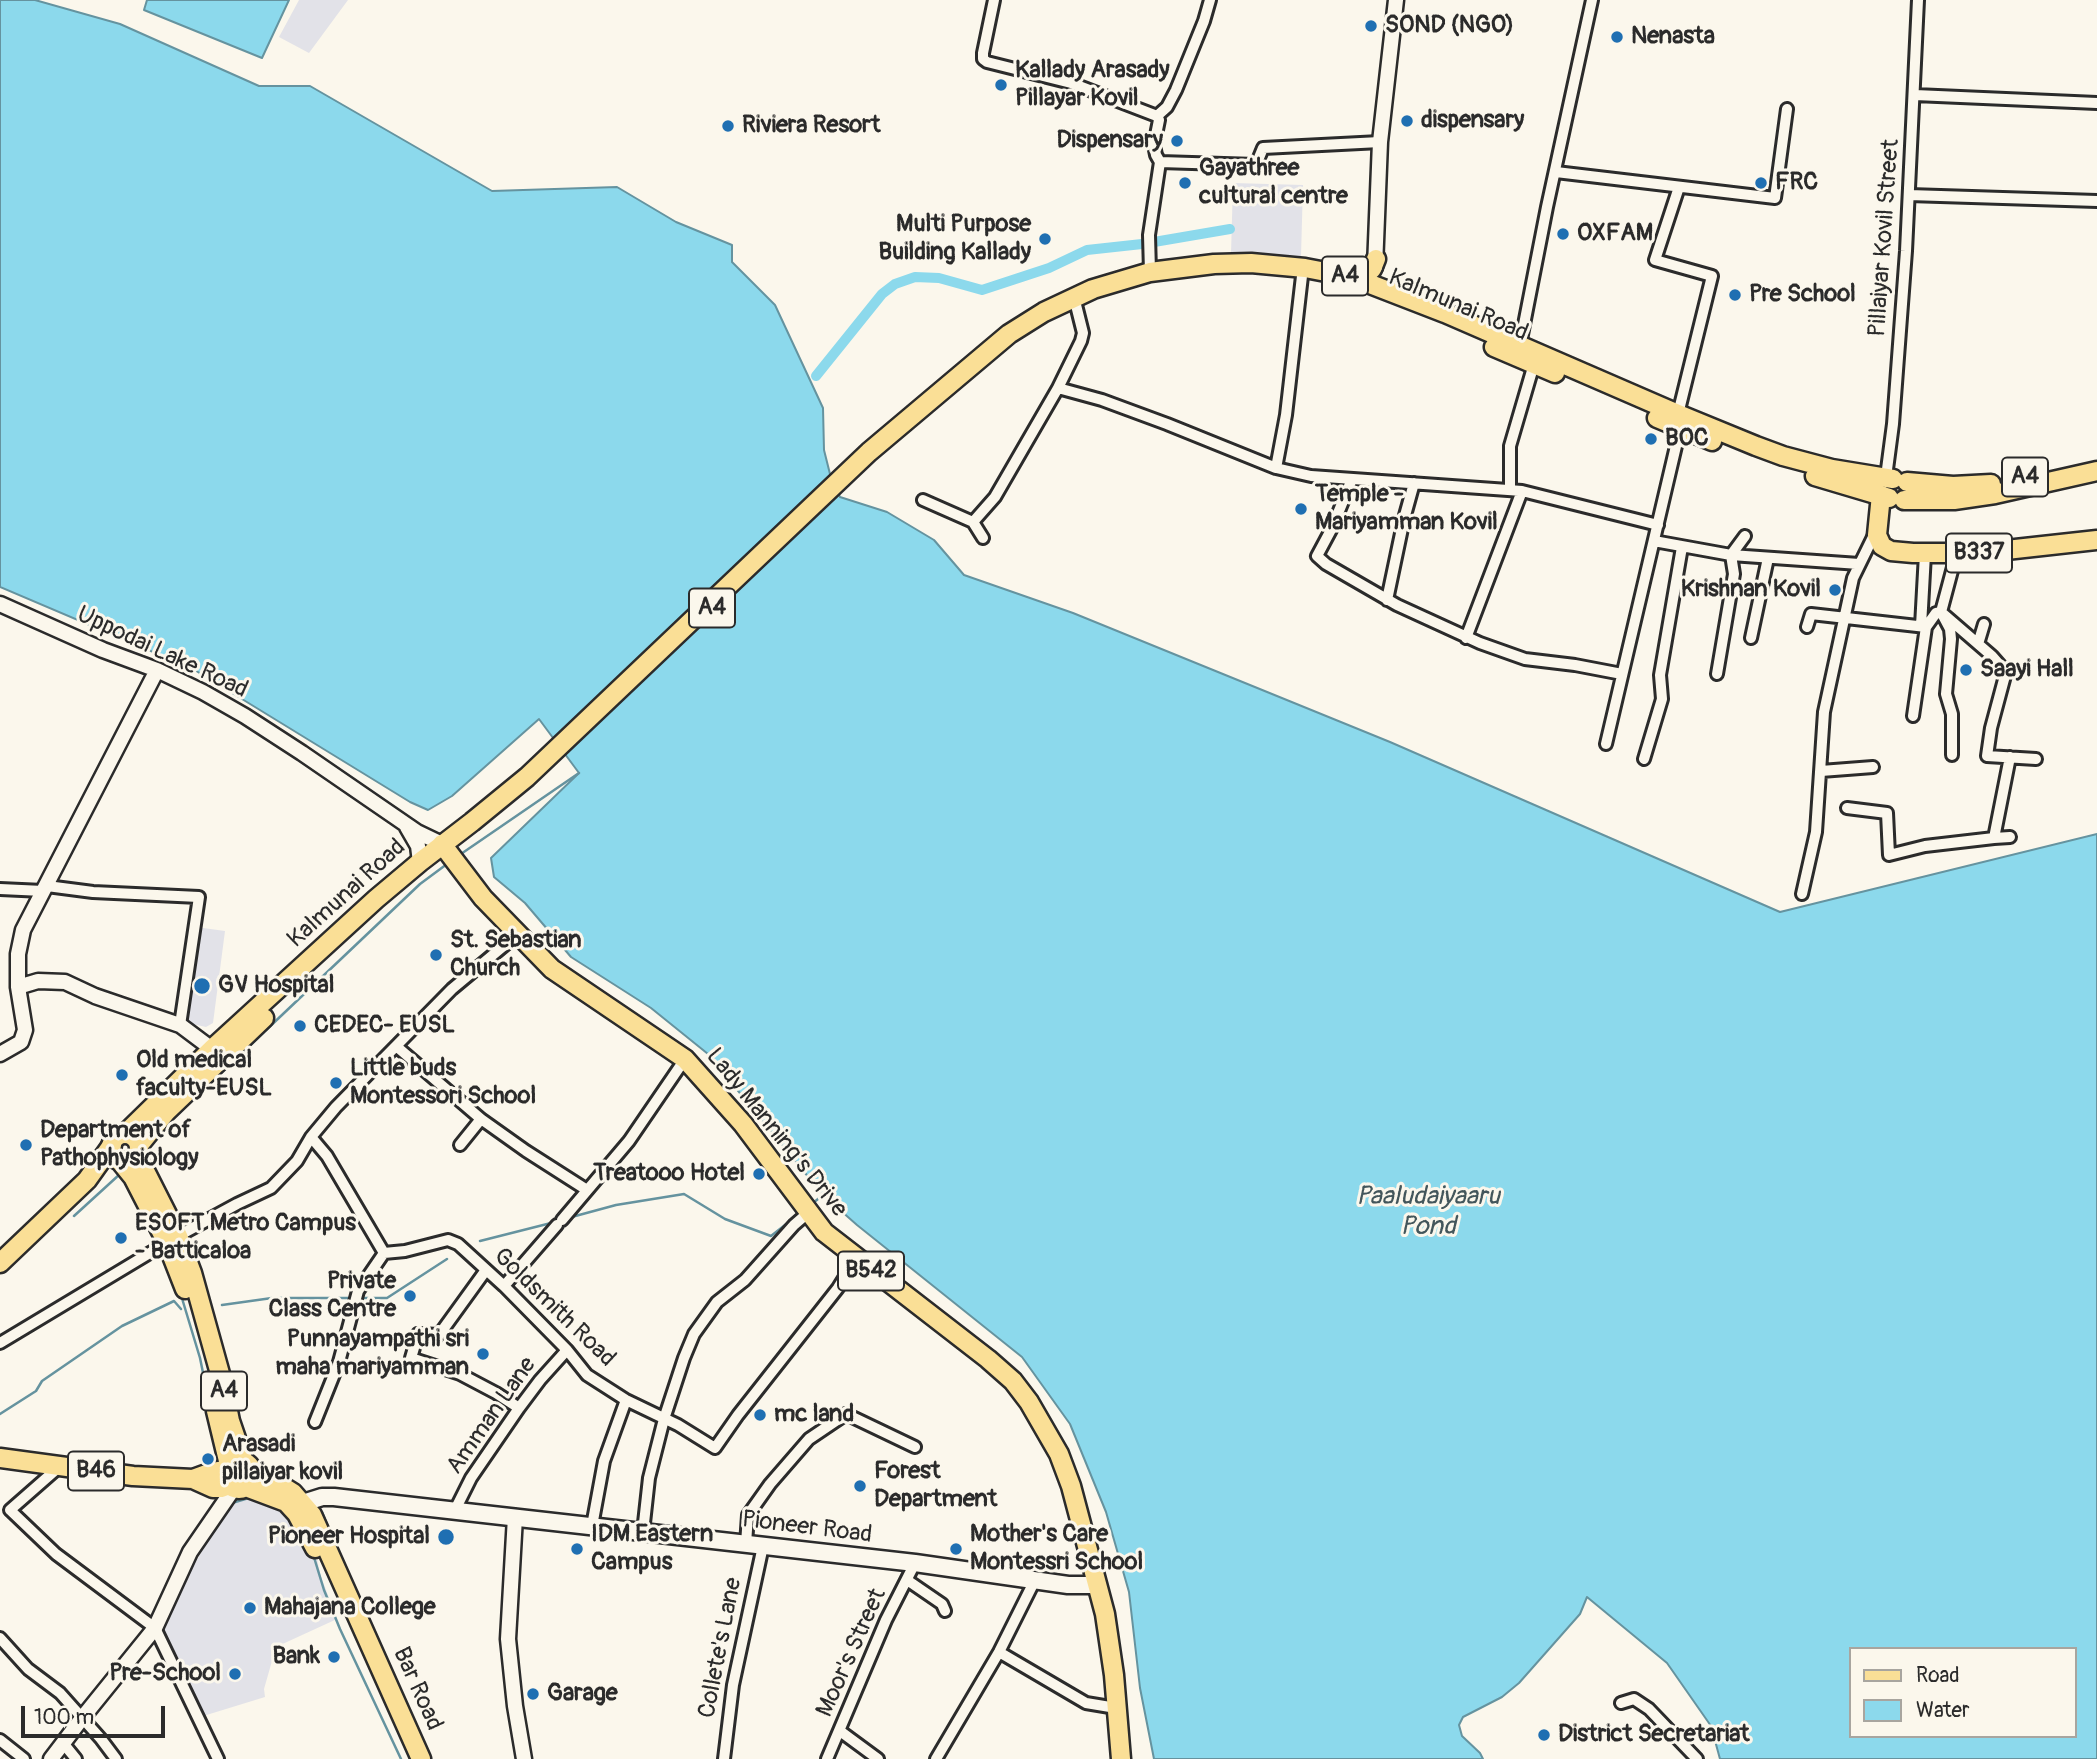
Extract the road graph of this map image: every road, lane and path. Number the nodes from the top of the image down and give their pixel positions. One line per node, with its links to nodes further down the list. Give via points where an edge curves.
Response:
1 (994, 0): 9 (street, via 983,53 987,62 1071,83)
2 (1210, 0): 9 (street, via 1176,90)
3 (1396, 0): 10 (street)
4 (1592, 0): 12 (street)
5 (1918, 0): 6 (street, Pillaiyar Kovil Street)
6 (1915, 95): 7 (street); 14 (street, Pillaiyar Kovil Street)
7 (2097, 103)
8 (1787, 109): 13 (street, via 1775,198)
9 (1157, 116): 11 (street, via 1154,145)
10 (1380, 142): 11 (street, via 1263,148 1256,165); 16 (street)
11 (1160, 162): 17 (street, via 1149,235)
12 (1556, 172): 13 (street); 22 (street)
13 (1679, 187): 25 (street, via 1655,260 1712,276)
14 (1909, 195): 15 (street); 33 (street, Pillaiyar Kovil Street, via 1893,424)
15 (2097, 201)
16 (1376, 259): 19 (main road, via 1365,276); 20 (street)
17 (1151, 276): 18 (main road, Kalmunai Road / A4, via 1226,270); 19 (main road, Kalmunai Road / A4, via 1214,264 1251,263); 21 (main road, Kalmunai Road / A4); 26 (main road, Kalmunai Road / A4, via 1093,289 1009,334)
18 (1302, 276): 23 (main road, Kalmunai Road / A4, via 1357,291); 28 (street)
19 (1352, 277): 20 (main road, Kalmunai Road / A4)
20 (1375, 285): 22 (main road, Kalmunai Road / A4)
21 (1076, 306): 24 (street, via 1083,333); 26 (main road, Kalmunai Road / A4, via 1014,339)
22 (1520, 345): 25 (main road, Kalmunai Road / A4)
23 (1534, 364): 25 (main road, Kalmunai Road / A4); 32 (street, via 1510,446)
24 (1058, 388): 28 (street); 36 (street, via 995,497)
25 (1679, 421): 33 (main road, Kalmunai Road / A4); 37 (street)
26 (871, 454): 74 (main road, Kalmunai Road / A4, via 550,759)
27 (2097, 461): 33 (main road, A4, via 1994,483)
28 (1276, 468): 30 (street)
29 (2097, 471): 33 (main road, A4, via 1954,500)
30 (1352, 479): 31 (street); 49 (street, via 1317,556)
31 (1414, 483): 32 (street); 49 (street)
32 (1510, 490): 34 (street)
33 (1893, 490): 38 (main road)
34 (1522, 491): 37 (street); 56 (street)
35 (923, 500): 36 (street)
36 (973, 522): 40 (street)
37 (1658, 525): 42 (street)
38 (1878, 525): 45 (main road, B337, via 1878,541 1884,548); 48 (street)
39 (1745, 536): 46 (street)
40 (983, 538)
41 (2097, 540): 44 (main road, B337)
42 (1654, 541): 43 (street); 60 (street)
43 (1682, 547): 46 (street); 66 (street, via 1660,675 1662,699)
44 (1957, 552): 45 (main road, B337); 51 (street)
45 (1925, 554): 54 (street)
46 (1731, 555): 47 (street); 61 (street, via 1734,574)
47 (1768, 558): 48 (street); 57 (street)
48 (1859, 564): 52 (street)
49 (1387, 600): 56 (street)
50 (0, 604): 59 (street, Uppodai Lake Road)
51 (1941, 612): 54 (street); 58 (street); 64 (street, via 1951,639 1946,694 1952,714)
52 (1844, 617): 54 (street); 55 (street, via 1811,614); 69 (street, via 1824,712)
53 (1984, 624): 58 (street)
54 (1924, 626): 62 (street)
55 (1807, 627)
56 (1466, 638): 60 (street, via 1525,659)
57 (1751, 638)
58 (1978, 644): 65 (street, via 2006,672 1987,756)
59 (157, 670): 71 (street, Uppodai Lake Road, via 245,716); 76 (street)
60 (1622, 674): 63 (street)
61 (1717, 674)
62 (1913, 716)
63 (1606, 744)
64 (1952, 755)
65 (2010, 757): 67 (street); 73 (street)
66 (1644, 759)
67 (2036, 759)
68 (1874, 767): 69 (street)
69 (1821, 771): 78 (street, via 1816,832)
70 (1847, 808): 73 (street, via 1887,813 1889,855)
71 (404, 823): 74 (street, Uppodai Lake Road); 75 (street, Uppodai Lake Road, via 415,837)
72 (2010, 837): 73 (street)
73 (1994, 838)
74 (449, 844): 75 (main road, Kalmunai Road / A4); 79 (main road, Lady Manning’s Drive / B542, via 460,870); 89 (main road, Kalmunai Road / A4, via 392,892)
75 (419, 862): 83 (main road, Kalmunai Road / A4)
76 (45, 888): 77 (street); 80 (street, via 23,930); 81 (street, via 199,897)
77 (0, 889)
78 (1802, 894)
79 (518, 934): 82 (street, via 452,989); 85 (main road, Lady Manning’s Drive / B542, via 552,969)
80 (18, 987): 81 (street, via 38,981 65,982); 84 (street, via 22,1042)
81 (180, 1026): 83 (street)
82 (396, 1046): 86 (street); 87 (street)
83 (212, 1049): 89 (main road, Kalmunai Road / A4)
84 (0, 1054)
85 (685, 1059): 90 (street, via 629,1141); 91 (main road, Lady Manning’s Drive / B542, via 743,1124)
86 (481, 1119): 88 (street); 90 (street)
87 (312, 1137): 92 (street, via 271,1188); 93 (street)
88 (460, 1145)
89 (127, 1148): 92 (main road, A4); 95 (main road)
90 (587, 1190): 97 (street)
91 (809, 1212): 94 (main road, Lady Manning’s Drive / B542, via 824,1232); 102 (street, via 746,1280 712,1308 694,1334)
92 (172, 1239): 98 (street); 107 (main road, A4, via 197,1286 222,1381)
93 (384, 1253): 96 (street, Goldsmith Road, via 448,1240); 103 (street, via 358,1291 339,1362)
94 (856, 1259): 102 (street, Goldsmith Road, via 715,1448); 120 (main road, Lady Manning’s Drive / B542, via 1013,1381 1059,1454)
95 (0, 1264)
96 (486, 1270): 97 (street, Goldsmith Road); 101 (street, via 439,1335 418,1334 411,1358 460,1374)
97 (504, 1286): 99 (street, Goldsmith Road)
98 (0, 1343)
99 (567, 1350): 100 (street, Goldsmith Road, via 587,1375); 101 (street, Amman Lane)
100 (626, 1400): 102 (street, Goldsmith Road); 113 (street, via 604,1461)
101 (519, 1408): 110 (street, Amman Lane)
102 (664, 1419): 114 (street, via 649,1478)
103 (315, 1422)
104 (915, 1447): 115 (street, via 846,1414 809,1439 770,1484 748,1515)
105 (0, 1458): 106 (main road, Bar Road / B46)
106 (59, 1466): 107 (main road, Bar Road / B46, via 193,1479 213,1488 222,1488); 109 (street)
107 (237, 1476): 108 (main road, Bar Road, via 277,1483); 122 (street, via 190,1552); 137 (main road, Bar Road, via 286,1502 305,1527)
108 (303, 1503): 110 (main road, Pioneer Road, via 334,1497); 138 (main road, Bar Road, via 316,1522)
109 (10, 1510): 112 (street); 122 (street, via 56,1554)
110 (455, 1510): 111 (main road, Pioneer Road)
111 (515, 1517): 113 (main road, Pioneer Road); 139 (street, via 508,1639)
112 (0, 1519)
113 (592, 1526): 114 (main road, Pioneer Road)
114 (643, 1532): 115 (main road, Pioneer Road)
115 (746, 1544): 116 (main road, Pioneer Road)
116 (763, 1546): 117 (main road, Pioneer Road); 140 (street, Collete's Lane, via 733,1685)
117 (915, 1563): 118 (street, Moor's Street); 119 (main road, Pioneer Road)
118 (907, 1580): 121 (street, via 942,1604); 128 (street, Moor's Street)
119 (1035, 1580): 120 (main road, Pioneer Road); 124 (street)
120 (1097, 1585): 126 (main road, Lady Manning’s Drive / B542, via 1110,1645)
121 (945, 1611)
122 (155, 1628): 127 (street); 136 (street)
123 (0, 1638): 127 (street)
124 (999, 1652): 126 (street, via 1086,1703); 143 (street)
125 (1621, 1703): 145 (street, via 1634,1699 1649,1709)
126 (1116, 1708): 144 (main road, Lady Manning’s Drive / B542)
127 (83, 1717): 130 (street); 135 (street)
128 (840, 1731): 141 (street, Moor's Street); 142 (street)
129 (0, 1740): 131 (street)
130 (63, 1743): 133 (street); 134 (street)
131 (12, 1755): 132 (street)
132 (24, 1759)
133 (51, 1759)
134 (76, 1759)
135 (116, 1759)
136 (218, 1759)
137 (409, 1759)
138 (421, 1759)
139 (524, 1759)
140 (724, 1759)
141 (827, 1759)
142 (878, 1759)
143 (936, 1759)
144 (1121, 1759)
145 (1697, 1759)

